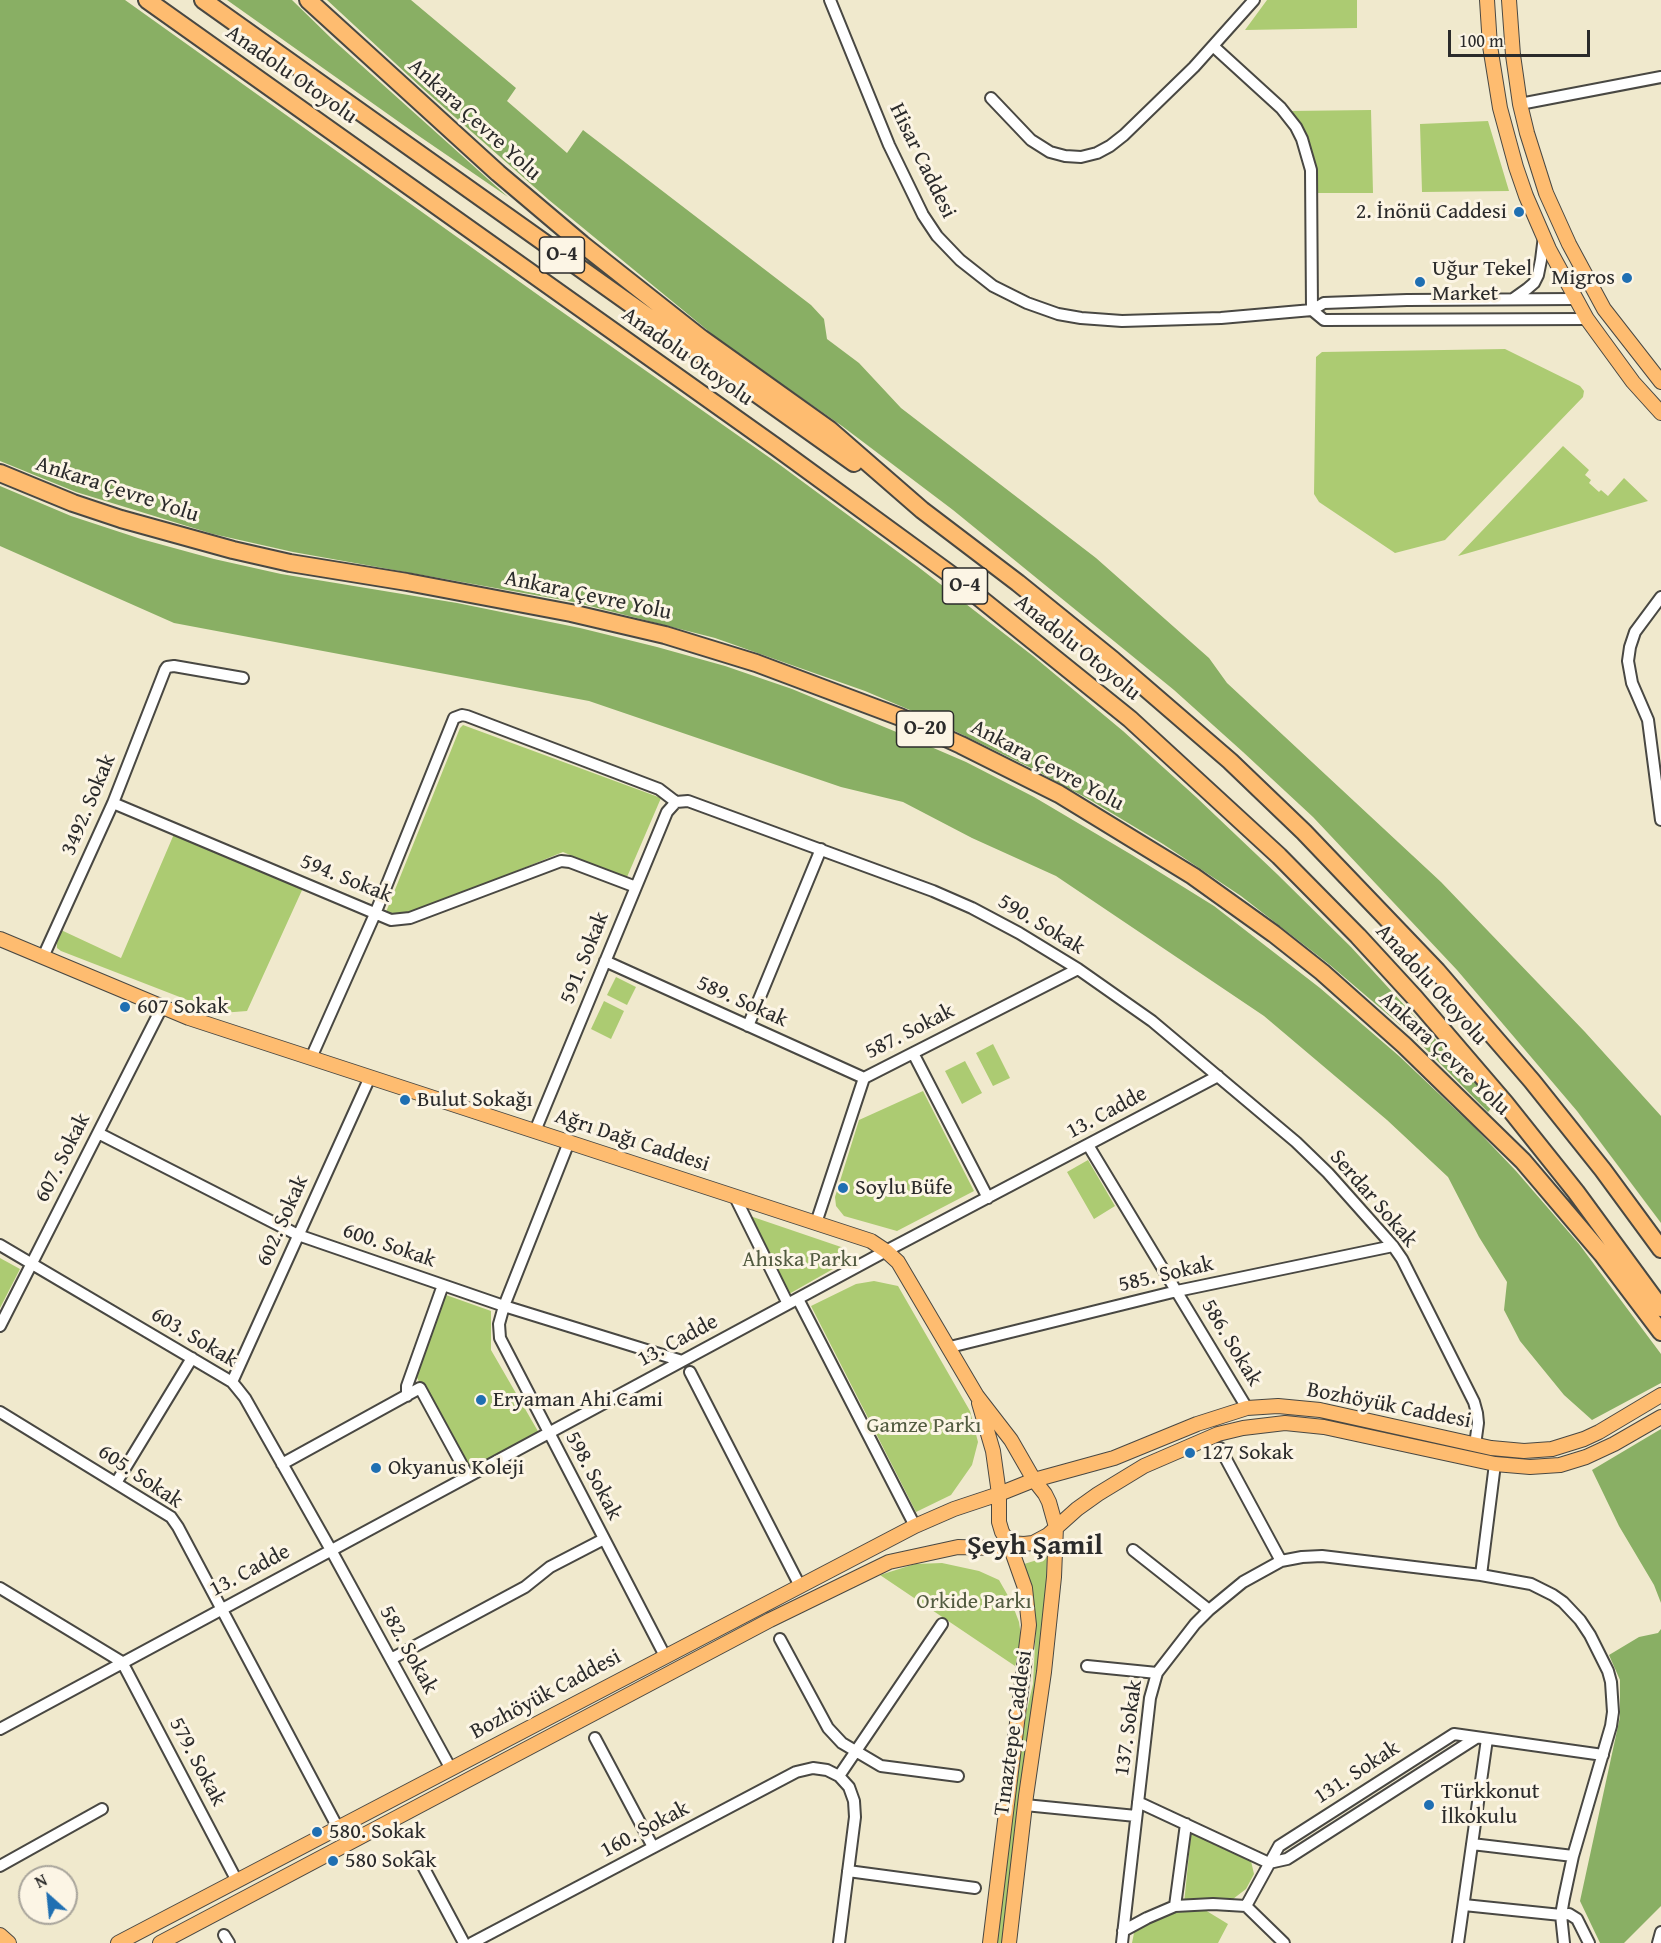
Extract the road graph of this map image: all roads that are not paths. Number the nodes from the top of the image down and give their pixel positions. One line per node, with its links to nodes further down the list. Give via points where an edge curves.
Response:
1 (147, 0): 62 (highway, Anadolu Otoyolu / O-4, via 931,560 1130,719 1279,856 1415,998 1576,1192)
2 (202, 0): 25 (highway, Anadolu Otoyolu / O-4)
3 (308, 0): 25 (highway, Ankara Çevre Yolu, via 582,244 701,338 830,430)
4 (830, 0): 19 (street, Hisar Caddesi, via 889,145 923,215 960,260 993,286 1058,314 1102,320 1221,318)
5 (1254, 0): 8 (street)
6 (1487, 0): 12 (main road)
7 (1509, 0): 11 (main road)
8 (1213, 45): 10 (street, via 1124,135 1089,155 1050,152 1031,140); 19 (street, via 1281,108 1302,139 1311,170)
9 (1661, 77): 11 (street)
10 (991, 98)
11 (1520, 104): 12 (main road); 14 (main road, via 1546,193)
12 (1500, 108): 13 (main road, via 1516,167)
13 (1544, 236): 15 (street, via 1534,283); 16 (main road)
14 (1593, 289): 16 (main road); 18 (main road)
15 (1512, 299): 16 (street, Hisar Caddesi); 17 (street, Hisar Caddesi)
16 (1575, 299): 20 (main road)
17 (1407, 300): 19 (street, Hisar Caddesi, via 1324,303); 21 (street)
18 (1605, 309): 20 (main road); 22 (main road)
19 (1311, 310): 21 (street, Hisar Caddesi, via 1324,320)
20 (1587, 319): 21 (street, Hisar Caddesi); 23 (main road)
21 (1407, 320)
22 (1661, 382)
23 (1661, 413)
24 (0, 473): 64 (highway, Ankara Çevre Yolu / O-20, via 102,513 223,547 290,563 571,613 665,635 756,663 900,717 1059,794 1193,876 1265,927 1404,1045 1523,1161 1595,1245)
25 (922, 510): 55 (highway, Ankara Çevre Yolu, via 1113,660 1230,761 1304,832 1492,1033 1596,1161)
26 (1661, 597): 30 (street, via 1635,632 1628,661 1632,683 1648,720)
27 (243, 678): 29 (street, 3492. Sokak, via 167,667)
28 (676, 802): 31 (street, 590. Sokak, via 688,801); 32 (street, 591. Sokak, via 667,812); 33 (street, via 659,789 462,715 454,718)
29 (113, 803): 33 (street, 594. Sokak); 35 (street, 3492. Sokak)
30 (1661, 820)
31 (821, 849): 37 (street, 590. Sokak, via 972,908); 39 (street)
32 (636, 887): 33 (street, 594. Sokak, via 561,861 410,918 391,920); 36 (street, 591. Sokak)
33 (375, 914): 41 (street)
34 (0, 939): 35 (main road, Ağrı Dağı Caddesi)
35 (43, 957): 38 (main road, Ağrı Dağı Caddesi)
36 (605, 962): 39 (street, 589. Sokak); 45 (street, 591. Sokak)
37 (1078, 969): 40 (street, 587. Sokak); 42 (street, 590. Sokak, via 1152,1021)
38 (162, 1007): 41 (main road, Ağrı Dağı Caddesi); 46 (street, 607. Sokak)
39 (748, 1026): 44 (street, 589. Sokak)
40 (913, 1053): 44 (street, 587. Sokak); 50 (street)
41 (311, 1058): 43 (main road, Ağrı Dağı Caddesi)
42 (1218, 1076): 48 (street, 13. Cadde); 54 (street, Serdar Sokak, via 1328,1173)
43 (370, 1077): 45 (main road, Ağrı Dağı Caddesi); 52 (street, 602. Sokak)
44 (864, 1078): 51 (street, 587. Sokak)
45 (535, 1131): 47 (main road, Ağrı Dağı Caddesi)
46 (98, 1133): 52 (street, 600. Sokak); 57 (street, 607. Sokak)
47 (569, 1142): 49 (main road, Ağrı Dağı Caddesi); 61 (street, 598. Sokak)
48 (1088, 1145): 50 (street, 13. Cadde); 59 (street, 586. Sokak)
49 (735, 1197): 51 (main road, Ağrı Dağı Caddesi); 60 (street)
50 (988, 1198): 56 (street, 13. Cadde)
51 (816, 1223): 56 (main road, Ağrı Dağı Caddesi, via 871,1241)
52 (298, 1235): 58 (street, 600. Sokak); 69 (street, 602. Sokak)
53 (0, 1245): 57 (street, 603. Sokak)
54 (1393, 1246): 59 (street, 585. Sokak); 77 (street, Serdar Sokak, via 1474,1402 1478,1423)
55 (1661, 1249)
56 (886, 1251): 60 (street, 13. Cadde); 65 (main road, Ağrı Dağı Caddesi, via 898,1263)
57 (32, 1263): 63 (street, 607. Sokak); 66 (street, 603. Sokak)
58 (443, 1285): 61 (street, 600. Sokak); 72 (street, via 407,1386)
59 (1177, 1291): 65 (street, 585. Sokak); 73 (street, 586. Sokak)
60 (793, 1302): 67 (street, 13. Cadde); 85 (street)
61 (504, 1306): 67 (street, 600. Sokak); 76 (street, 598. Sokak, via 499,1324 502,1343)
62 (1661, 1308)
63 (0, 1326)
64 (1661, 1332)
65 (950, 1347): 70 (main road, Ağrı Dağı Caddesi)
66 (192, 1358): 69 (street, 603. Sokak); 83 (street)
67 (682, 1361): 76 (street, 13. Cadde)
68 (690, 1372): 93 (street)
69 (232, 1382): 79 (street, 603. Sokak)
70 (977, 1395): 82 (main road, Ağrı Dağı Caddesi, via 1011,1440); 84 (main road, Ağrı Dağı Caddesi, via 993,1451)
71 (1661, 1395): 77 (main road, Bozhöyük Caddesi, via 1571,1444 1524,1451)
72 (407, 1396): 79 (street); 81 (street, via 420,1389)
73 (1247, 1408): 77 (main road, Bozhöyük Caddesi, via 1320,1410); 82 (main road, Bozhöyük Caddesi, via 1114,1458)
74 (0, 1412): 83 (street, 605. Sokak)
75 (1661, 1417): 80 (main road, Bozhöyük Caddesi, via 1604,1450 1572,1462 1537,1467)
76 (548, 1433): 81 (street, 13. Cadde); 87 (street, 598. Sokak)
77 (1475, 1444)
78 (1220, 1448): 91 (street)
79 (282, 1464): 89 (street, 603. Sokak)
80 (1495, 1464): 86 (main road, Bozhöyük Caddesi, via 1324,1427 1264,1425 1218,1434 1144,1466 1098,1494); 92 (street)
81 (468, 1476): 89 (street, 13. Cadde)
82 (1034, 1480): 84 (main road); 86 (main road, via 1049,1502)
83 (116, 1483): 95 (street, 605. Sokak, via 171,1516)
84 (999, 1494): 85 (main road, Bozhöyük Caddesi); 88 (main road, via 999,1522)
85 (915, 1526): 93 (main road, Bozhöyük Caddesi)
86 (1056, 1527): 88 (main road, via 1032,1543); 113 (main road, Tınaztepe Caddesi, via 1044,1672)
87 (604, 1539): 99 (street, 598. Sokak); 100 (street, via 550,1567 525,1587)
88 (1009, 1544): 133 (main road, Bozhöyük Caddesi, via 993,1548 958,1547 889,1562 770,1620); 137 (main road, Tınaztepe Caddesi, via 1025,1588 1029,1625)
89 (331, 1550): 95 (street, 13. Cadde); 100 (street, 582. Sokak)
90 (1132, 1550): 96 (street)
91 (1281, 1561): 92 (street, 137. Sokak, via 1322,1557); 96 (street, 137. Sokak, via 1243,1582)
92 (1481, 1575): 108 (street, 137. Sokak, via 1542,1588 1580,1620 1608,1671 1613,1698)
93 (800, 1586): 99 (main road, Bozhöyük Caddesi)
94 (0, 1588): 101 (street)
95 (221, 1609): 101 (street, 13. Cadde); 117 (street)
96 (1209, 1610): 103 (street, 137. Sokak)
97 (942, 1624): 107 (street)
98 (780, 1639): 107 (street, via 828,1728)
99 (665, 1656): 109 (main road, Bozhöyük Caddesi)
100 (391, 1659): 109 (street, 582. Sokak)
101 (122, 1662): 104 (street, 13. Cadde); 125 (street, 579. Sokak)
102 (1087, 1666): 103 (street)
103 (1157, 1672): 112 (street, 137. Sokak, via 1150,1698)
104 (0, 1729)
105 (595, 1738): 119 (street)
106 (1481, 1739): 108 (street, 131. Sokak); 118 (street); 122 (street, 131. Sokak, via 1454,1734 1279,1846)
107 (855, 1751): 110 (street); 111 (street, via 881,1766)
108 (1603, 1755): 120 (street, 137. Sokak)
109 (451, 1769): 117 (main road, Bozhöyük Caddesi)
110 (838, 1776): 119 (street, 160. Sokak, via 813,1768 796,1772); 124 (street, via 852,1793 855,1808)
111 (958, 1776)
112 (1138, 1802): 115 (street, 137. Sokak); 116 (street)
113 (1025, 1805): 115 (street); 138 (main road, Tınaztepe Caddesi)
114 (102, 1809): 123 (street)
115 (1136, 1816): 131 (street, 137. Sokak)
116 (1186, 1824): 122 (street); 128 (street)
117 (338, 1828): 125 (main road, Bozhöyük Caddesi)
118 (1472, 1844): 120 (street); 127 (street)
119 (653, 1847): 135 (street, 160. Sokak)
120 (1573, 1856): 130 (street, 137. Sokak)
121 (418, 1857): 134 (street)
122 (1269, 1863): 129 (street, 131. Sokak)
123 (0, 1866)
124 (848, 1871): 126 (street); 136 (street)
125 (237, 1881): 132 (main road, Bozhöyük Caddesi)
126 (975, 1888)
127 (1464, 1905): 130 (street); 141 (street)
128 (1175, 1906): 129 (street); 131 (street)
129 (1246, 1906): 140 (street)
130 (1561, 1915): 142 (street, 137. Sokak); 143 (street, via 1577,1919)
131 (1123, 1931): 139 (street, 137. Sokak)
132 (118, 1943)
133 (160, 1943)
134 (464, 1943)
135 (472, 1943)
136 (839, 1943)
137 (990, 1943)
138 (1009, 1943)
139 (1122, 1943)
140 (1284, 1943)
141 (1458, 1943)
142 (1564, 1943)
143 (1589, 1943)

